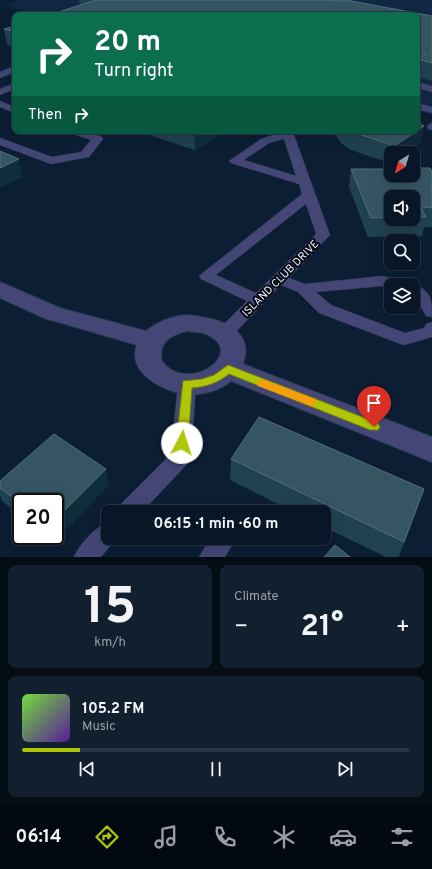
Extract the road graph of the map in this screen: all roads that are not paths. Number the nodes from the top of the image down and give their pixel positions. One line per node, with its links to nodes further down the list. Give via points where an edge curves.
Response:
1 (12, 70): 2 (lane)
2 (0, 75)
3 (420, 86): 5 (lane)
4 (12, 87): 6 (lane)
5 (432, 89)
6 (0, 92)
7 (0, 104): 9 (lane)
8 (420, 107): 10 (lane)
9 (12, 109)
10 (432, 110)
11 (84, 134): 14 (lane, via 98,139 85,155 52,161)
12 (287, 134): 15 (lane, via 265,141 235,161)
13 (290, 134): 15 (lane, ISLAND CLUB DRIVE)
14 (0, 141)
15 (306, 188): 16 (lane, ISLAND CLUB DRIVE, via 323,235); 21 (lane, via 206,276)
16 (279, 279): 18 (lane); 21 (lane, ISLAND CLUB DRIVE)
17 (384, 281): 18 (lane)
18 (303, 289): 23 (lane, via 325,309 404,339 431,332)
19 (0, 290): 25 (street, via 52,313)
20 (420, 293): 22 (lane)
21 (258, 300): 24 (lane, ISLAND CLUB DRIVE)
22 (432, 312)
23 (432, 328)
24 (225, 333): 25 (street, via 215,327 187,322 160,332); 26 (street, via 235,348 234,359)
25 (152, 341): 27 (street, via 147,351 148,362 155,372 172,382)
26 (228, 369): 27 (street, via 203,383); 28 (street)
27 (187, 384): 29 (lane, via 181,457)
28 (432, 450)
29 (135, 505)
30 (101, 541): 32 (lane)
31 (220, 545): 33 (lane)
32 (86, 557)
33 (211, 557)

